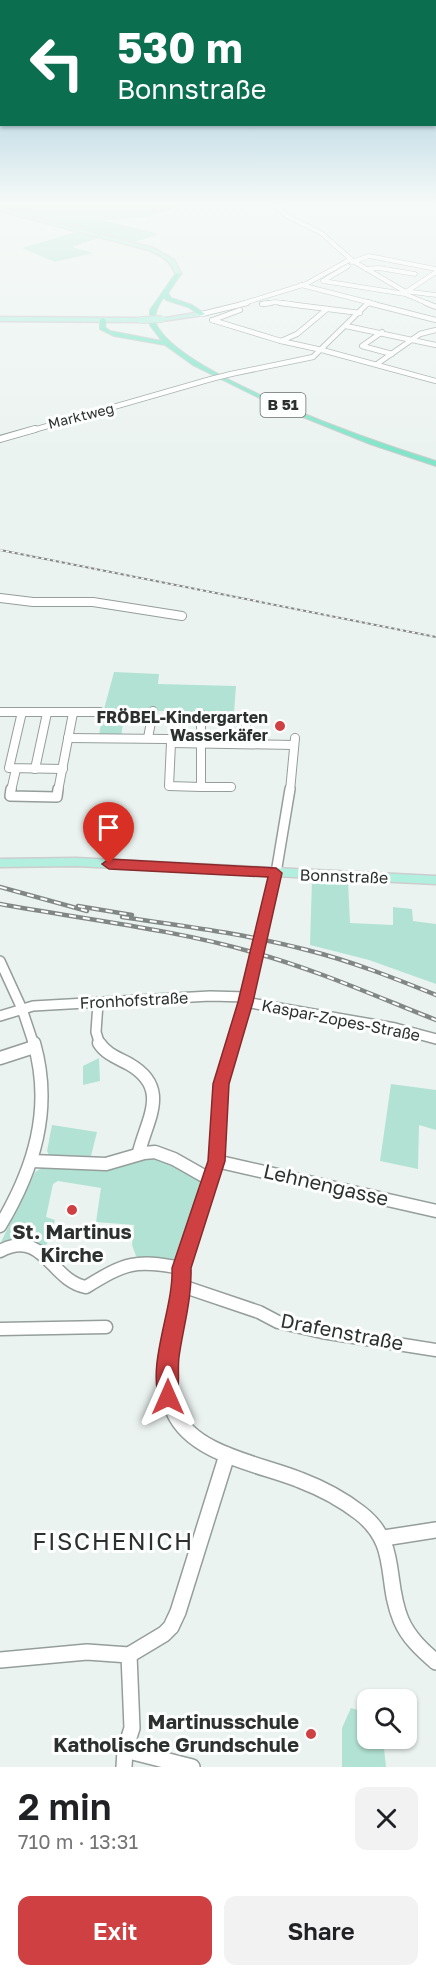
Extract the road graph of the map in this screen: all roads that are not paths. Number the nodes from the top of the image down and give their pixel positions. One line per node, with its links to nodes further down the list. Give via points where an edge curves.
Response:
1 (170, 285): 8 (highway)
2 (311, 285): 7 (street)
3 (354, 285): 9 (street)
4 (393, 285): 9 (street)
5 (415, 285): 9 (street)
6 (303, 286): 7 (street); 19 (street)
7 (322, 290): 12 (street)
8 (165, 292): 13 (highway, via 168,299); 17 (highway)
9 (406, 293): 10 (street); 11 (street)
10 (436, 295)
11 (412, 299): 14 (street); 16 (street)
12 (369, 305): 16 (street); 18 (street)
13 (190, 306): 17 (highway, via 164,304); 19 (highway)
14 (436, 307)
15 (327, 309): 18 (street); 21 (street, via 270,302); 30 (street, via 297,334)
16 (401, 310): 22 (street)
17 (152, 313): 24 (highway)
18 (360, 313): 25 (street)
19 (202, 316): 21 (street); 23 (main road, bridge)
20 (0, 319): 23 (main road)
21 (213, 320): 30 (street)
22 (436, 320)
23 (104, 322): 28 (highway, via 107,333)
24 (152, 322): 28 (highway, via 146,331); 32 (highway, B 51)
25 (346, 326): 27 (street); 33 (street)
26 (436, 330): 29 (street)
27 (382, 332): 29 (street); 34 (street, via 362,346)
28 (125, 336): 32 (highway, via 149,338)
29 (414, 339): 31 (street); 34 (street)
30 (281, 341): 33 (street)
31 (436, 345)
32 (170, 347): 38 (highway, B 51, via 205,368 332,428)
33 (322, 350): 35 (street); 37 (street, Marktweg, bridge, via 313,357 211,379)
34 (392, 354): 35 (street)
35 (377, 364): 36 (street)
36 (436, 381)
37 (0, 439)
38 (436, 464)
39 (0, 598): 40 (street, via 102,603)
40 (182, 616)
41 (153, 711): 50 (street)
42 (0, 712): 43 (street)
43 (22, 712): 44 (street); 54 (street, via 8,766)
44 (47, 712): 46 (street); 55 (street)
45 (100, 712): 46 (street)
46 (73, 713): 49 (street)
47 (201, 714): 52 (street)
48 (246, 715): 53 (street)
49 (68, 738): 50 (street); 56 (street)
50 (148, 738): 51 (street)
51 (171, 743): 52 (street); 58 (street, via 169,786)
52 (201, 743): 53 (street); 58 (street)
53 (246, 744): 60 (street, via 295,741)
54 (16, 769): 55 (street); 56 (street, via 10,796 52,798 59,794)
55 (35, 769): 56 (street)
56 (63, 769)
57 (231, 787): 58 (street)
58 (201, 788)
59 (0, 863): 60 (main road, Bonnstraße, via 76,862)
60 (276, 873): 61 (main road, Bonnstraße); 63 (street)
61 (436, 880)
62 (0, 961): 65 (street)
63 (246, 999): 64 (street, Fronhofstraße, via 210,996); 67 (street, Kaspar-Zopes-Straße); 72 (street, via 221,1084)
64 (98, 1003): 65 (street, Fronhofstraße); 70 (street, via 99,1043 139,1070 151,1091 154,1109)
65 (21, 1008): 66 (street, Fronhofstraße); 68 (street)
66 (0, 1016)
67 (436, 1039)
68 (34, 1047): 69 (street); 71 (street, via 40,1091)
69 (0, 1058)
70 (139, 1152): 71 (street, via 105,1164); 73 (street, via 161,1154)
71 (32, 1161): 75 (street)
72 (216, 1161): 73 (street); 74 (street, Lehnengasse)
73 (211, 1180): 77 (street)
74 (436, 1211)
75 (2, 1220)
76 (0, 1251): 77 (street, via 15,1244 29,1246 86,1287 127,1263)
77 (182, 1268): 78 (street)
78 (182, 1286): 81 (street, Drafenstraße, via 279,1322); 82 (street, via 166,1380 168,1397 181,1424 192,1435)
79 (106, 1327): 80 (street)
80 (0, 1329)
81 (436, 1350)
82 (227, 1455): 84 (street, via 317,1488 364,1516); 85 (street, via 171,1627)
83 (436, 1530): 84 (street)
84 (384, 1538): 87 (street, via 398,1614 406,1632)
85 (135, 1652): 86 (street); 88 (street, via 132,1728)
86 (0, 1660)
87 (436, 1662)
88 (125, 1759): 89 (street)
89 (192, 1767)

